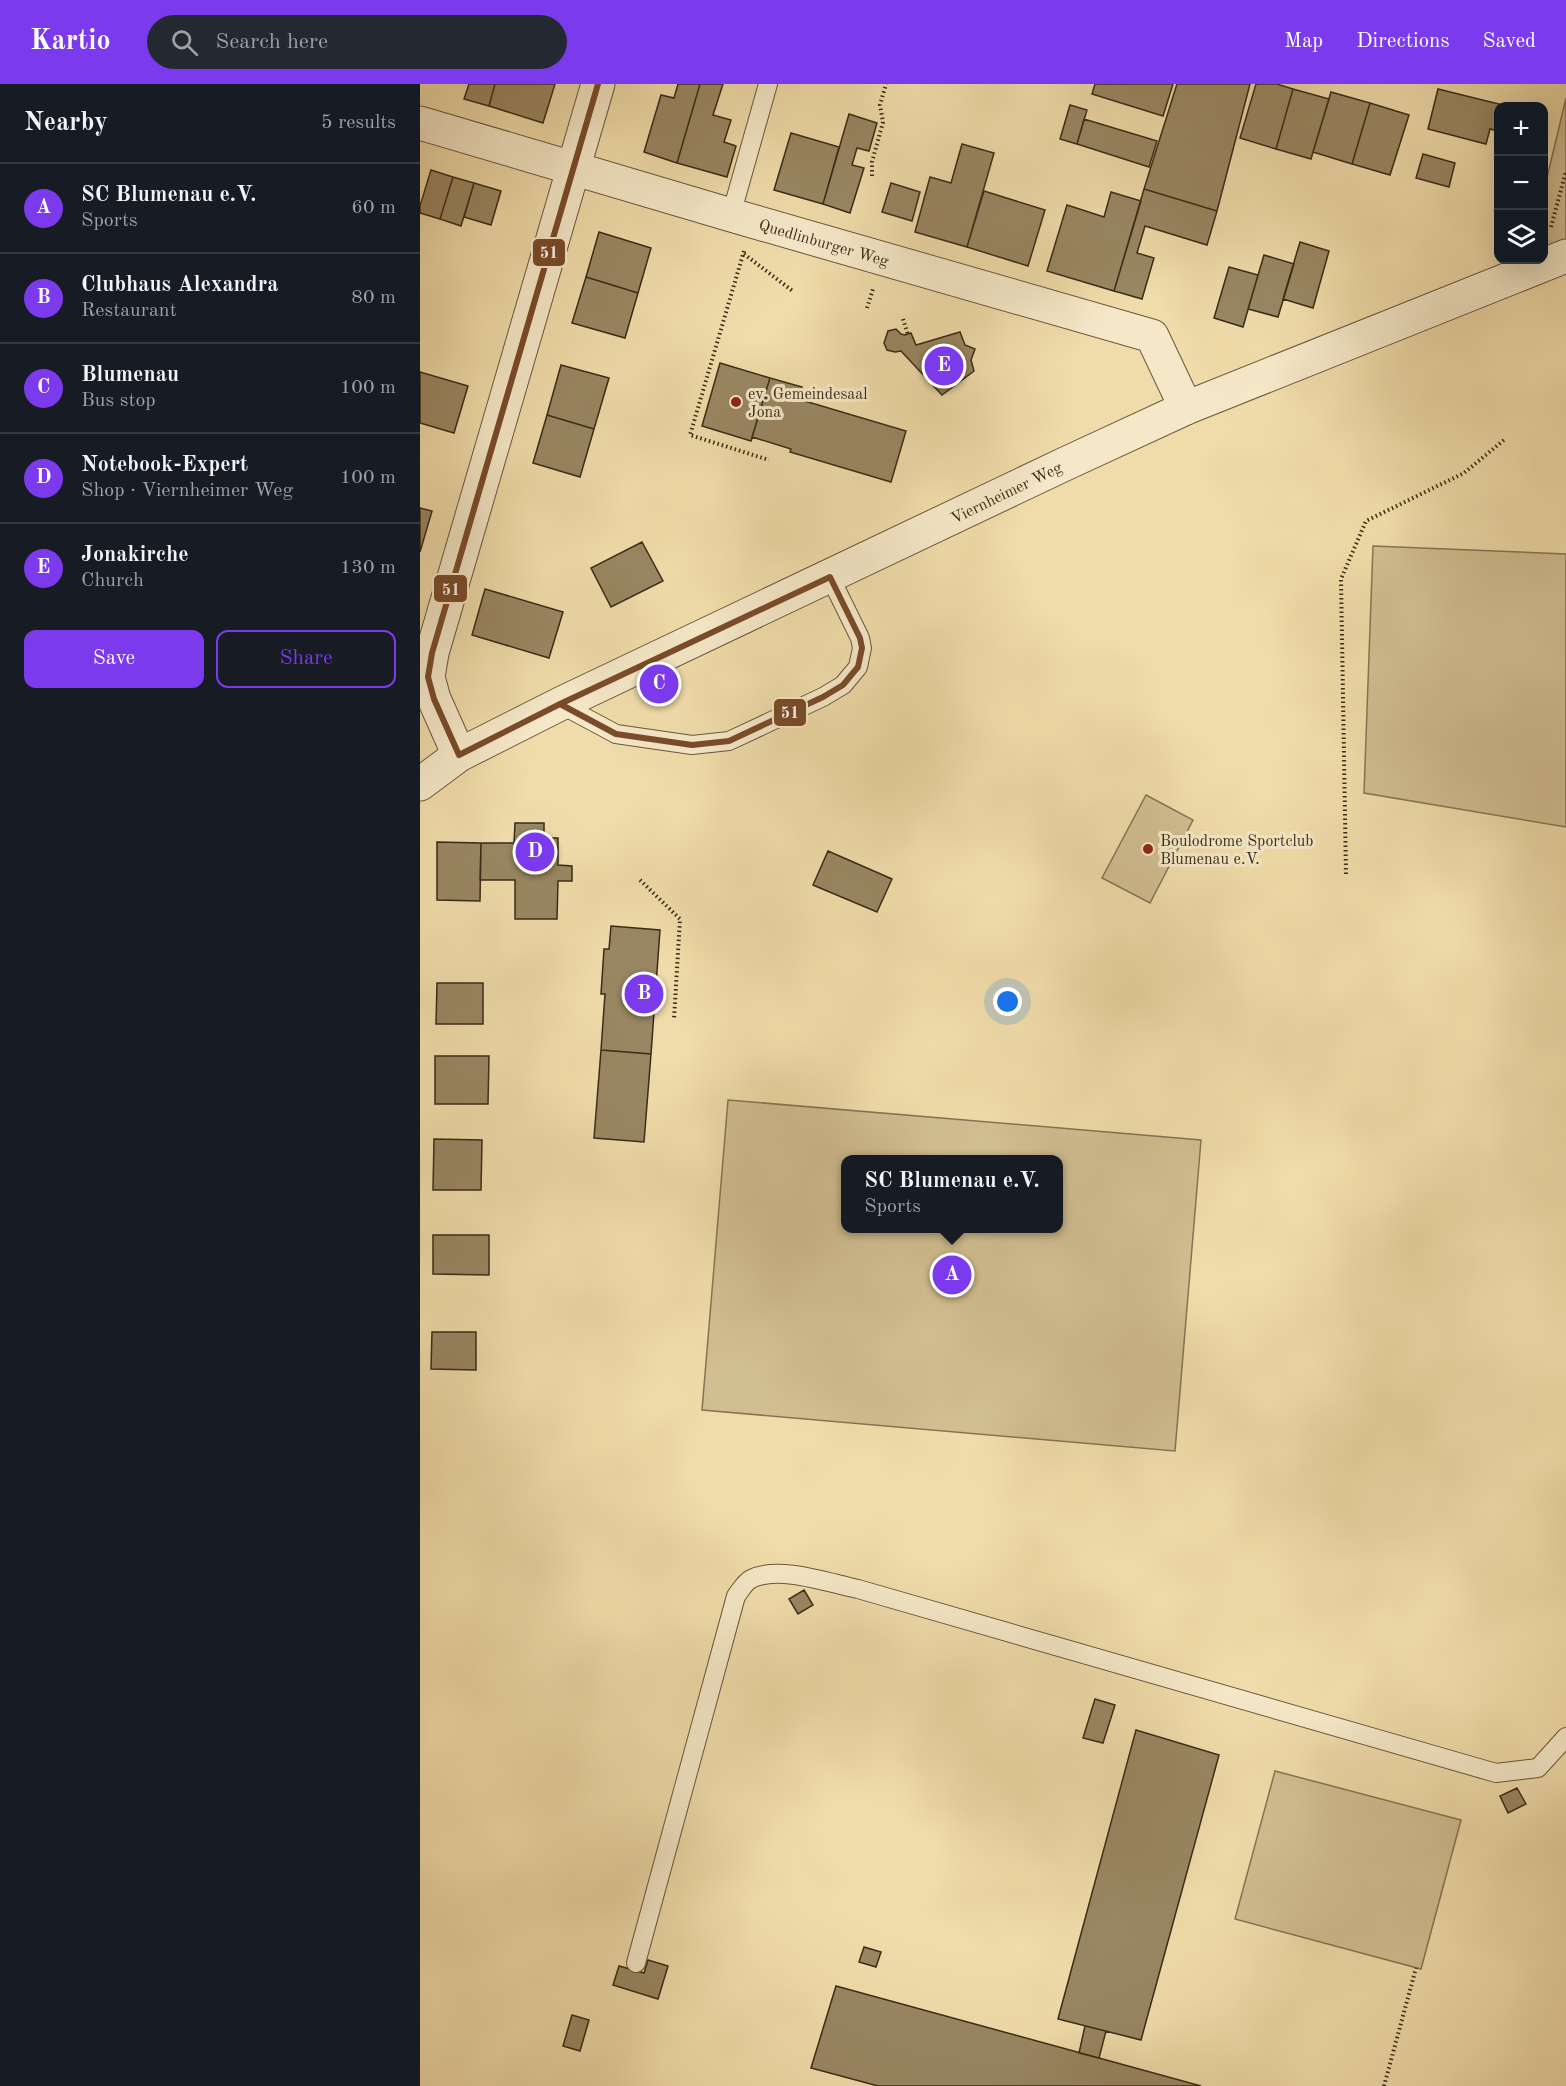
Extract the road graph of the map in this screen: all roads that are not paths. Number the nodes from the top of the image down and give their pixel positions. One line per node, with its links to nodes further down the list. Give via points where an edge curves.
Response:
1 (598, 84): 4 (street)
2 (768, 84): 5 (lane)
3 (420, 123): 4 (street, Quedlinburger Weg)
4 (573, 169): 5 (street, Quedlinburger Weg); 10 (street, via 432,653 429,677 434,699)
5 (742, 218): 7 (street, Quedlinburger Weg, via 1152,336)
6 (1558, 246): 7 (street, Viernheimer Weg)
7 (1186, 408): 8 (street, Viernheimer Weg)
8 (830, 577): 9 (street, Viernheimer Weg); 9 (lane, via 860,638 858,667 843,685 823,697 740,737 692,745 616,734)
9 (560, 704): 10 (street, Viernheimer Weg)
10 (459, 755): 11 (street, Viernheimer Weg); 12 (street, Viernheimer Weg)
11 (420, 762)
12 (420, 784)
13 (1566, 1737): 14 (lane, via 1538,1768 1496,1773 858,1589 787,1574 768,1574 749,1580 736,1596)
14 (636, 1963)

